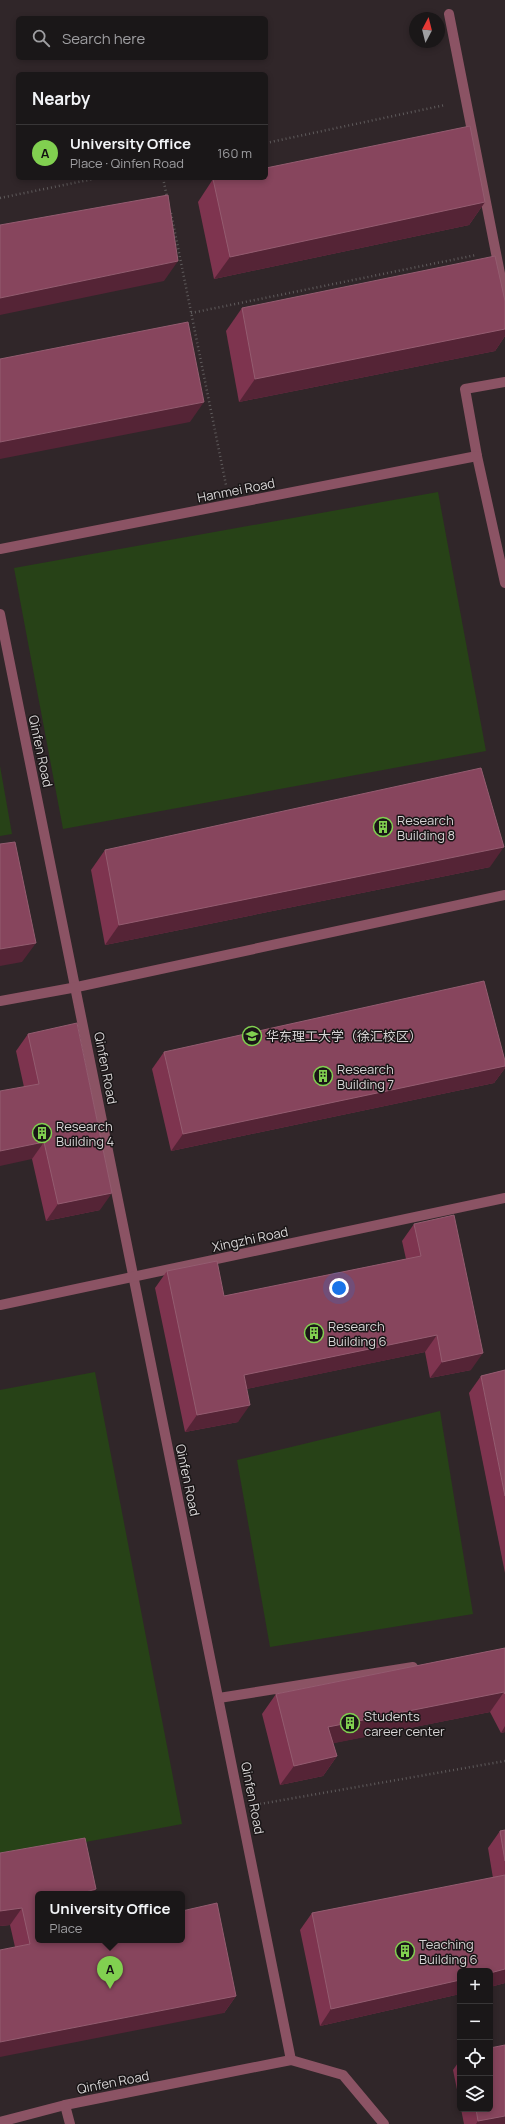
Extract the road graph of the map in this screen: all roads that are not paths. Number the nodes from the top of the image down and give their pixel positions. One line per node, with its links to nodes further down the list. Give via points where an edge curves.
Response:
1 (449, 14): 2 (street)
2 (505, 299)
3 (505, 382): 4 (street, via 466,389)
4 (477, 456): 5 (street, Hanmei Road); 6 (street)
5 (0, 549)
6 (505, 583)
7 (0, 614): 9 (street, Qinfen Road)
8 (505, 895): 9 (street)
9 (76, 987): 10 (street); 12 (street, Qinfen Road)
10 (0, 1001)
11 (505, 1198): 12 (street, Xingzhi Road)
12 (134, 1276): 13 (street, Xingzhi Road); 15 (street, Qinfen Road)
13 (0, 1305)
14 (420, 1666): 15 (street)
15 (220, 1698): 16 (street, Qinfen Road)
16 (292, 2060): 17 (street, Qinfen Road); 20 (street, via 343,2075)
17 (65, 2105): 18 (street, Qinfen Road); 19 (street)
18 (0, 2122)
19 (70, 2124)
20 (384, 2124)

